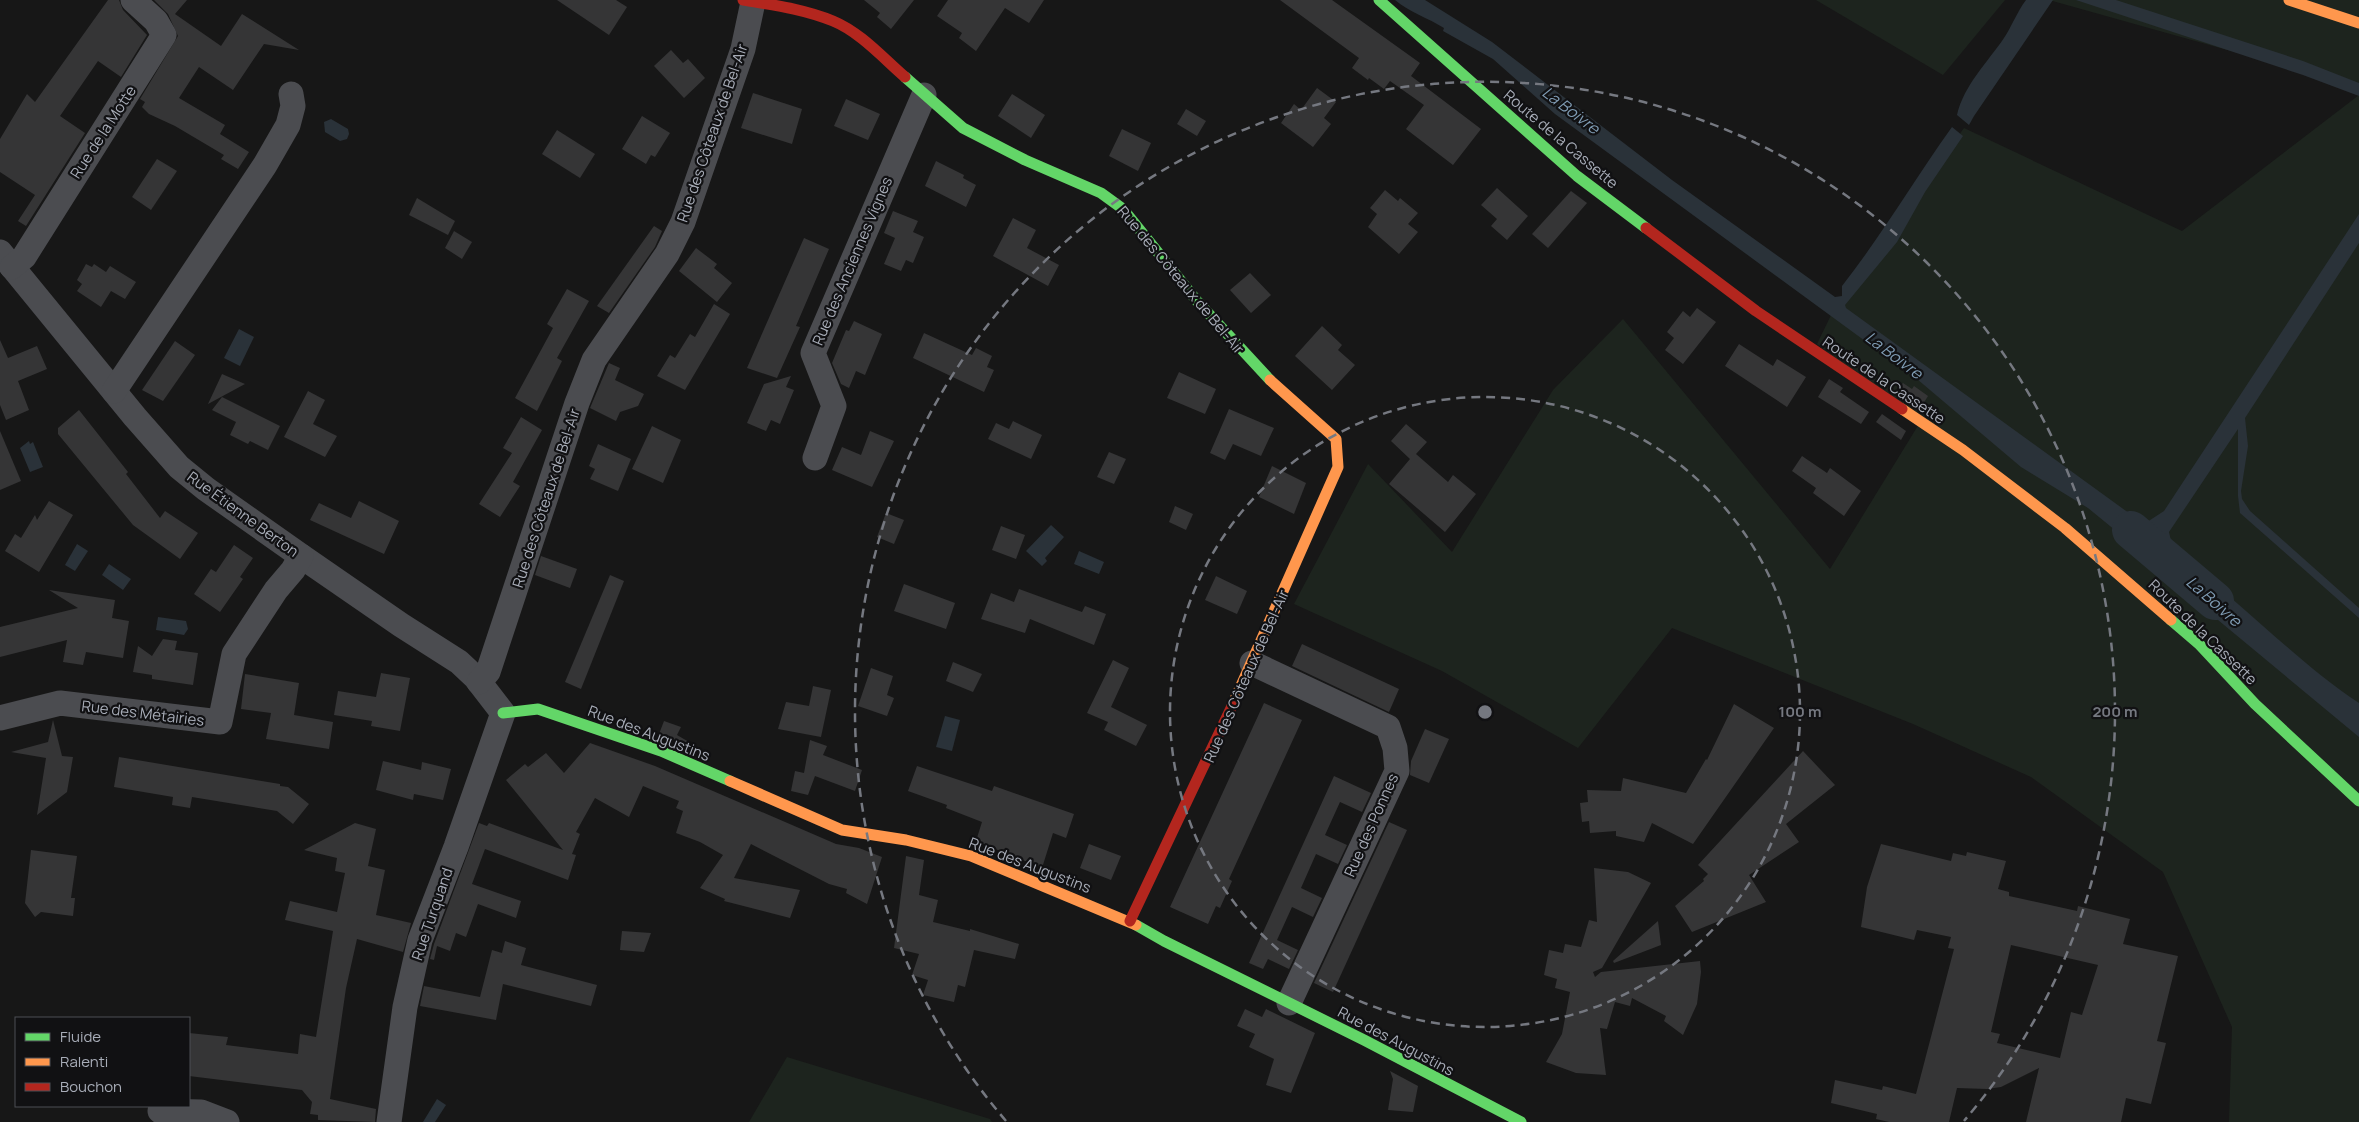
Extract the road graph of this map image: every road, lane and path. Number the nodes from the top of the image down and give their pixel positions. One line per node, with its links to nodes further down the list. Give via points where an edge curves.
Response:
1 (133, 0): 8 (street, Rue de la Motte, via 156,21 164,35 24,257)
2 (1378, 0): 16 (street, Route de la Cassette, via 1577,176 1756,311 1963,450 2065,528 2199,644 2255,704)
3 (2288, 0): 5 (street)
4 (748, 1): 7 (street, Rue des Côteaux de Bel-Air, via 804,11 834,21 858,36); 13 (street, Rue des Côteaux de Bel-Air, via 742,49 683,222 668,254 594,360 488,672)
5 (2359, 23)
6 (291, 94): 9 (street, via 288,124 265,165)
7 (924, 94): 10 (street, Rue des Anciennes Vignes, via 812,353 834,406); 12 (street, Rue des Côteaux de Bel-Air, via 963,128 1025,160 1101,193 1123,209 1238,349 1336,439 1338,467)
8 (6, 259): 9 (street, Rue Étienne Berton)
9 (114, 391): 11 (street, Rue Étienne Berton, via 179,467 206,490)
10 (815, 458)
11 (301, 556): 13 (street, Rue Étienne Berton, via 400,626 459,662); 15 (street, Rue des Métairies, via 234,654 220,722 60,703)
12 (1252, 663): 17 (street, Rue des Côteaux de Bel-Air); 18 (street, Rue des Ponnes, via 1388,727 1395,748 1397,771)
13 (479, 682): 14 (street, Rue Étienne Berton)
14 (502, 713): 17 (street, Rue des Augustins, via 538,709 548,712 661,751 842,830 906,840 971,856); 21 (street, Rue Turquand, via 420,940 405,1007)
15 (0, 718)
16 (2359, 801)
17 (1130, 921): 18 (street, Rue des Augustins)
18 (1289, 1003): 22 (street, Rue des Augustins)
19 (160, 1112): 20 (street, via 201,1112)
20 (227, 1122)
21 (389, 1122)
22 (1521, 1122)

